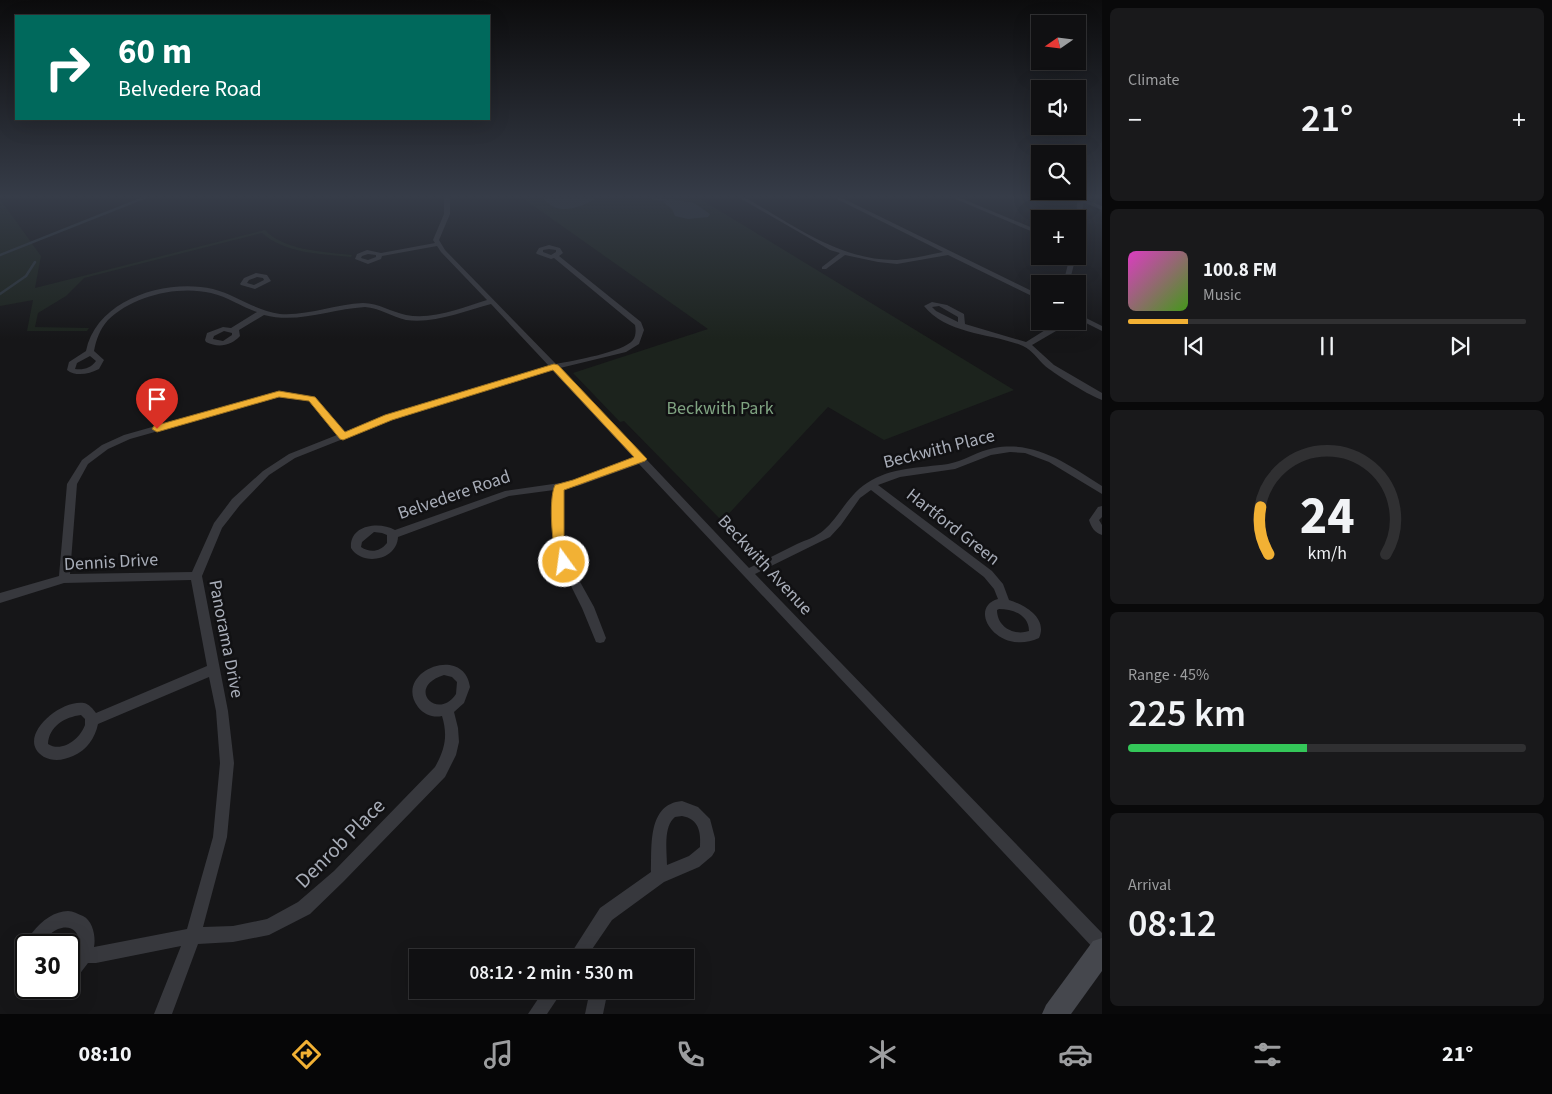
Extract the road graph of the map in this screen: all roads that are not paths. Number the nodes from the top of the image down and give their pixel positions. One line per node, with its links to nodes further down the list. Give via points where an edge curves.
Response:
1 (436, 244): 7 (street)
2 (438, 244): 11 (street, Beckwith Avenue)
3 (824, 244): 5 (street)
4 (931, 244): 6 (street)
5 (844, 252): 6 (street, via 889,261); 9 (street)
6 (949, 253): 10 (street)
7 (380, 255)
8 (556, 256): 20 (street, Panorama Drive, via 633,318 640,330 636,342 623,350)
9 (824, 268)
10 (1031, 294)
11 (492, 301): 12 (street, via 422,318 402,317 380,307 365,305 302,316); 20 (street, Beckwith Avenue)
12 (263, 312): 16 (street); 19 (street, via 236,290 189,288 166,291 144,297 106,318 96,331)
13 (1086, 320): 15 (street)
14 (962, 324): 18 (street)
15 (1102, 329)
16 (233, 330)
17 (1051, 330): 18 (street)
18 (1027, 345): 21 (street, via 1051,367)
19 (90, 352)
20 (554, 367): 22 (street, Panorama Drive, via 388,418); 23 (street, Beckwith Avenue)
21 (1102, 397)
22 (343, 436): 31 (street, Panorama Drive, via 292,456 266,473 236,502 218,526); 32 (street, via 312,399 279,394 127,437 105,447 85,462 72,484)
23 (642, 459): 25 (street, Belvedere Road); 30 (street, Beckwith Avenue)
24 (871, 485): 26 (street, Beckwith Place, via 903,472 949,467 1002,449 1046,456); 30 (street, Beckwith Place, via 854,498 825,535); 34 (street, Hartford Green, via 988,574 999,587)
25 (559, 487): 29 (street, Belvedere Road, via 508,493); 35 (street, via 558,540 564,562 588,606)
26 (1101, 491)
27 (1102, 510): 28 (street, via 1094,520)
28 (1102, 531)
29 (393, 535)
30 (748, 573): 42 (street, Beckwith Avenue)
31 (196, 576): 32 (street, Dennis Drive); 36 (street, Panorama Drive)
32 (64, 579): 33 (street, Dennis Drive)
33 (0, 598)
34 (1005, 604)
35 (600, 638)
36 (216, 669): 38 (street); 41 (street, Panorama Drive, via 227,763 220,837)
37 (447, 709): 41 (street, Denrob Place, via 454,733 451,752 440,772 304,908 269,926 233,934)
38 (93, 720)
39 (659, 876): 39 (street, via 694,862 707,851 709,839 705,823 692,810 678,808 667,814 660,830); 43 (street, via 606,914)
40 (38, 934): 45 (street, via 54,922 68,918 78,921 86,928)
41 (193, 936): 45 (street, Denrob Place); 49 (street, Panorama Drive)
42 (1102, 945)
43 (584, 949)
44 (1102, 950): 52 (main road)
45 (83, 955): 46 (street)
46 (80, 959)
47 (548, 999): 50 (street)
48 (597, 999): 51 (street)
49 (163, 1014)
50 (537, 1014)
51 (594, 1014)
52 (1055, 1014)

